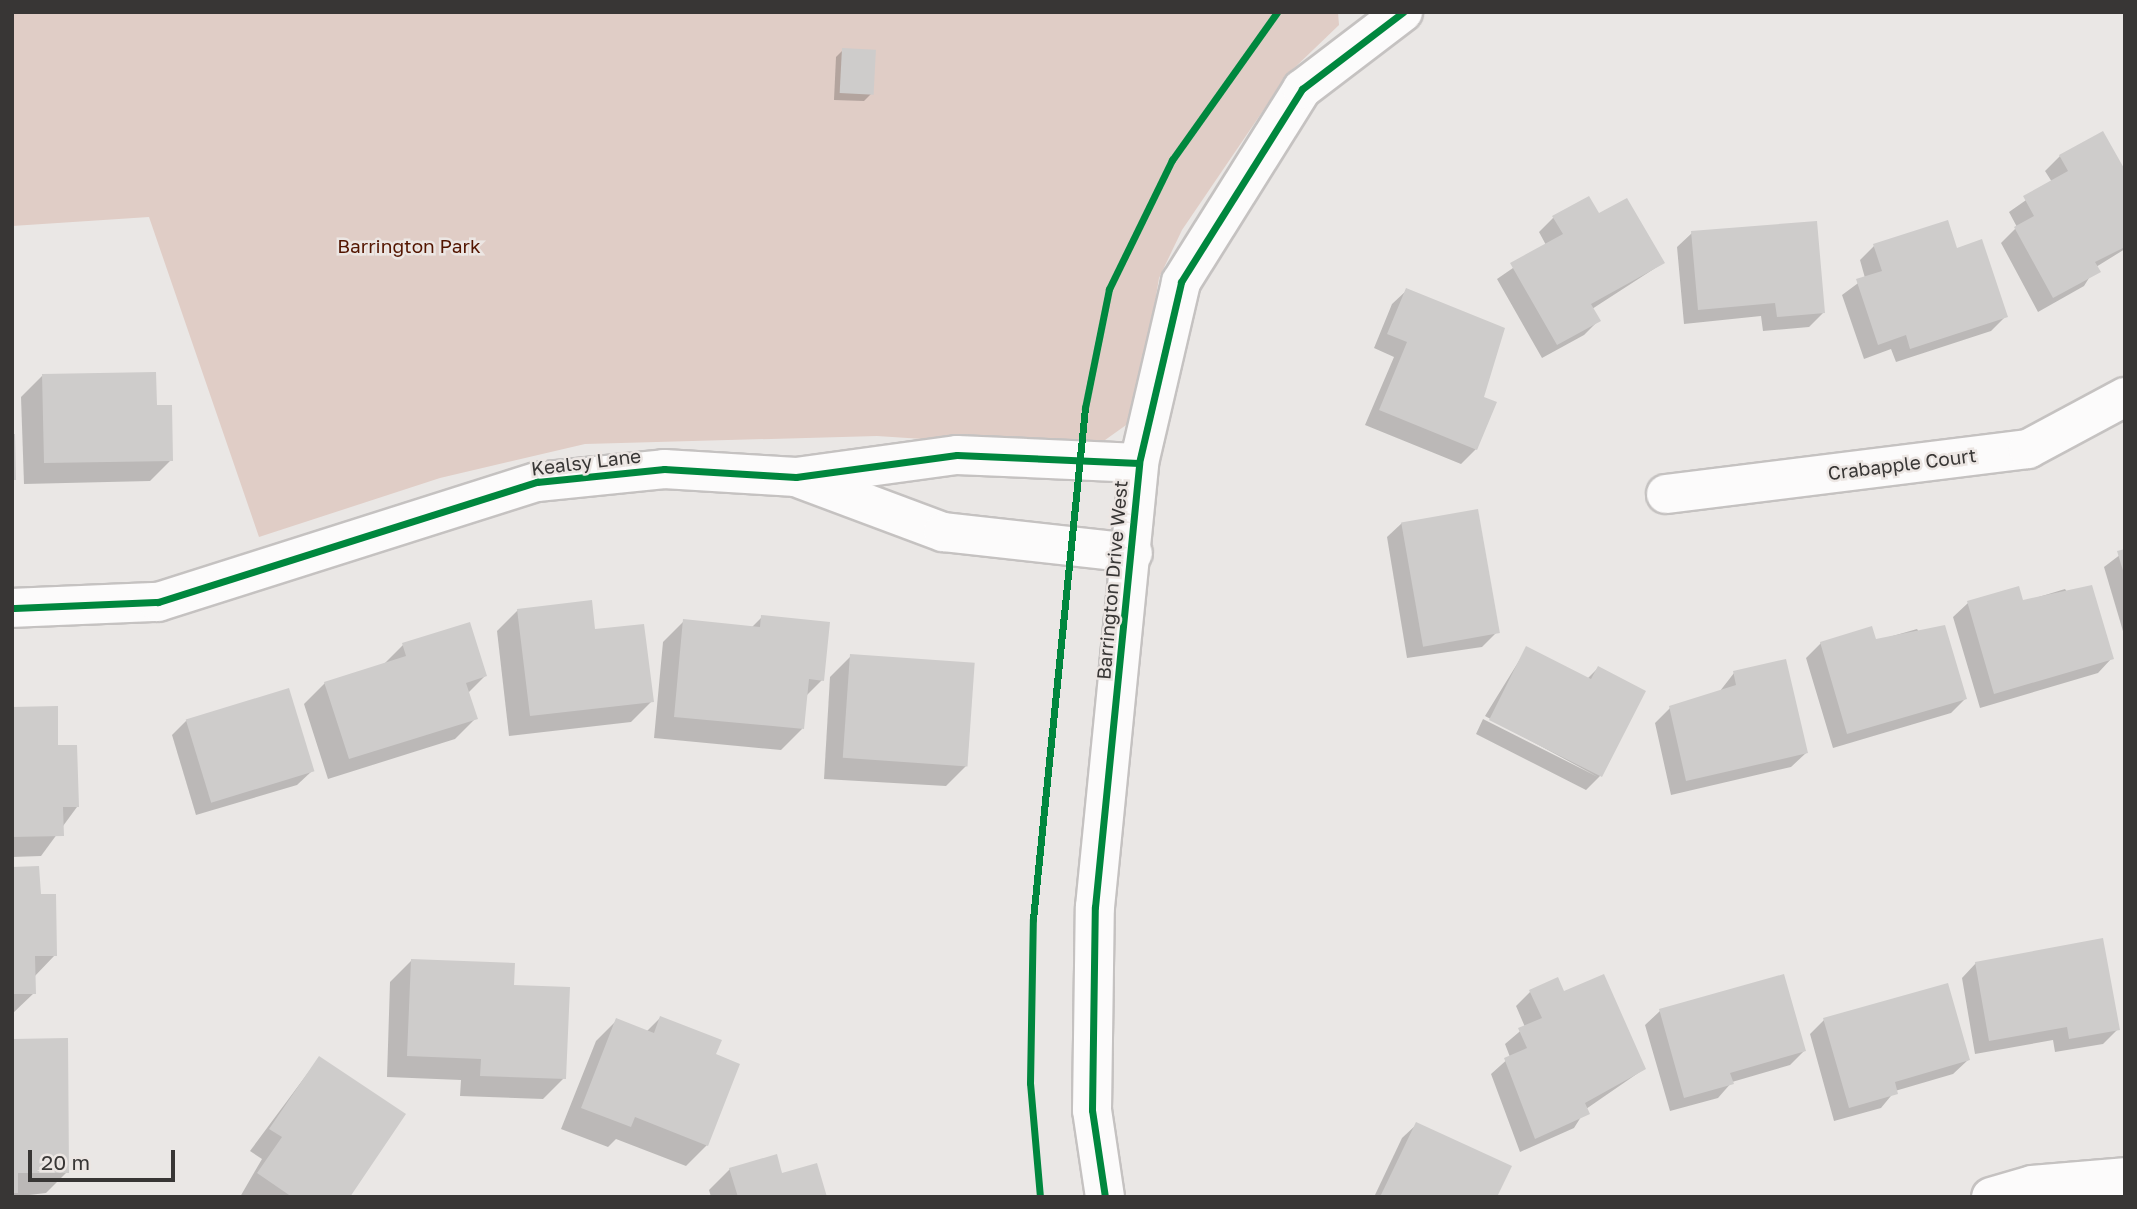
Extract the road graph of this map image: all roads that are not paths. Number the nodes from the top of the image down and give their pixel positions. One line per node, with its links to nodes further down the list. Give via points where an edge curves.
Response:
1 (1387, 16): 3 (street, Barrington Drive West, via 1302,89 1181,282)
2 (2125, 397): 5 (street, Crabapple Court, via 2028,449)
3 (1139, 463): 4 (street, Kealsy Lane, via 957,455); 6 (street, Barrington Drive West)
4 (796, 477): 6 (street, Kealsy Lane, via 943,532); 7 (street, Kealsy Lane, via 664,469 537,482 158,602)
5 (1667, 494)
6 (1133, 553): 9 (street, Barrington Drive West, via 1095,907 1092,1110)
7 (12, 608)
8 (2125, 1177): 10 (street, via 2032,1185)
9 (1105, 1197)
10 (1991, 1197)

